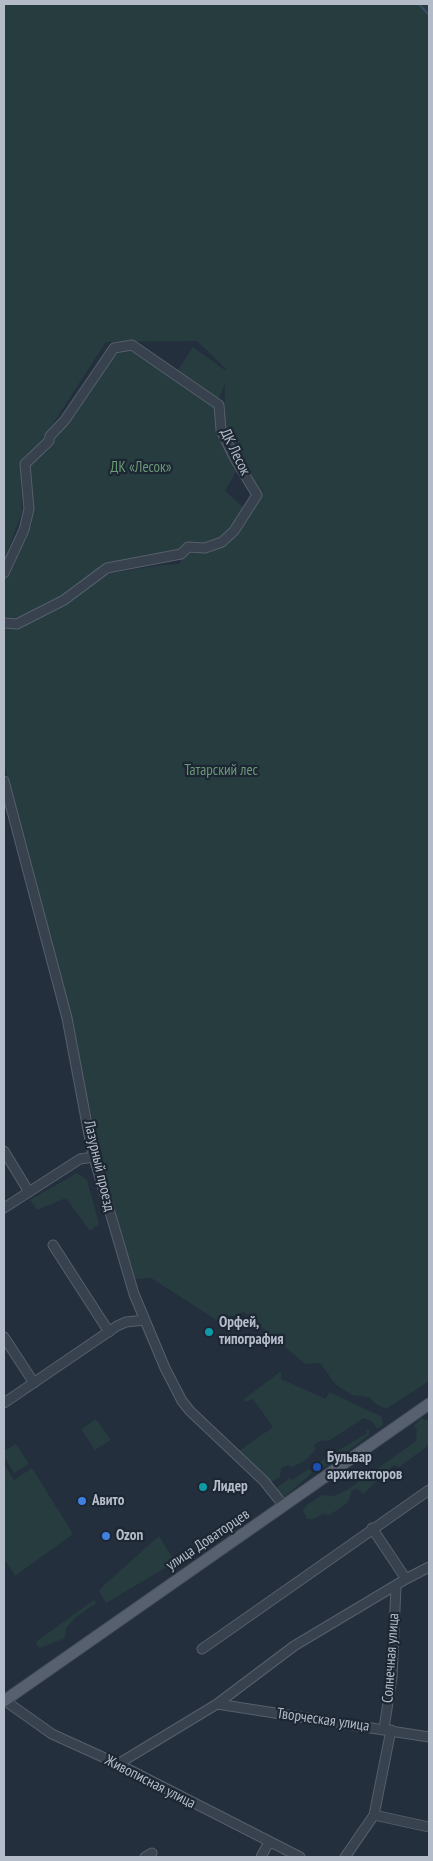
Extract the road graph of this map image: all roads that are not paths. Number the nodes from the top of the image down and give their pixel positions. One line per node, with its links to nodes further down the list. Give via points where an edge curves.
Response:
1 (4, 573): 2 (street, ДК Лесок, via 30,509 25,464 49,441 114,348 132,346 220,405 221,430 257,495 234,531 222,542 205,548 188,547 181,554 107,568 64,600 17,624)
2 (4, 623)
3 (5, 786): 5 (street, Лазурный проезд, via 67,1018)
4 (4, 1151): 6 (street)
5 (94, 1157): 6 (street, via 80,1159); 9 (street, Лазурный проезд, via 126,1270)
6 (29, 1192): 7 (street)
7 (4, 1208)
8 (53, 1245): 10 (street)
9 (145, 1320): 10 (street, via 126,1322); 16 (street, Лазурный проезд, via 173,1386 186,1406 264,1481)
10 (109, 1332): 12 (street)
11 (4, 1337): 12 (street)
12 (34, 1383): 13 (street)
13 (4, 1403)
14 (429, 1404): 16 (main road, улица Доваторцев)
15 (429, 1490): 17 (street)
16 (284, 1506): 22 (main road, улица Доваторцев)
17 (372, 1528): 19 (street); 21 (street)
18 (429, 1567): 19 (street)
19 (406, 1579): 20 (street)
20 (396, 1587): 23 (street, via 380,1593 294,1646); 24 (street, Солнечная улица)
21 (202, 1649)
22 (4, 1700): 26 (street, Живописная улица, via 52,1734)
23 (217, 1704): 24 (street, Творческая улица); 26 (street)
24 (387, 1729): 25 (street, Творческая улица); 27 (street, Солнечная улица)
25 (429, 1737)
26 (118, 1764): 29 (street, Живописная улица)
27 (374, 1815): 28 (street); 32 (street, Солнечная улица)
28 (429, 1827)
29 (269, 1842): 30 (street); 31 (street, Живописная улица)
30 (261, 1857)
31 (300, 1857)
32 (344, 1857)

